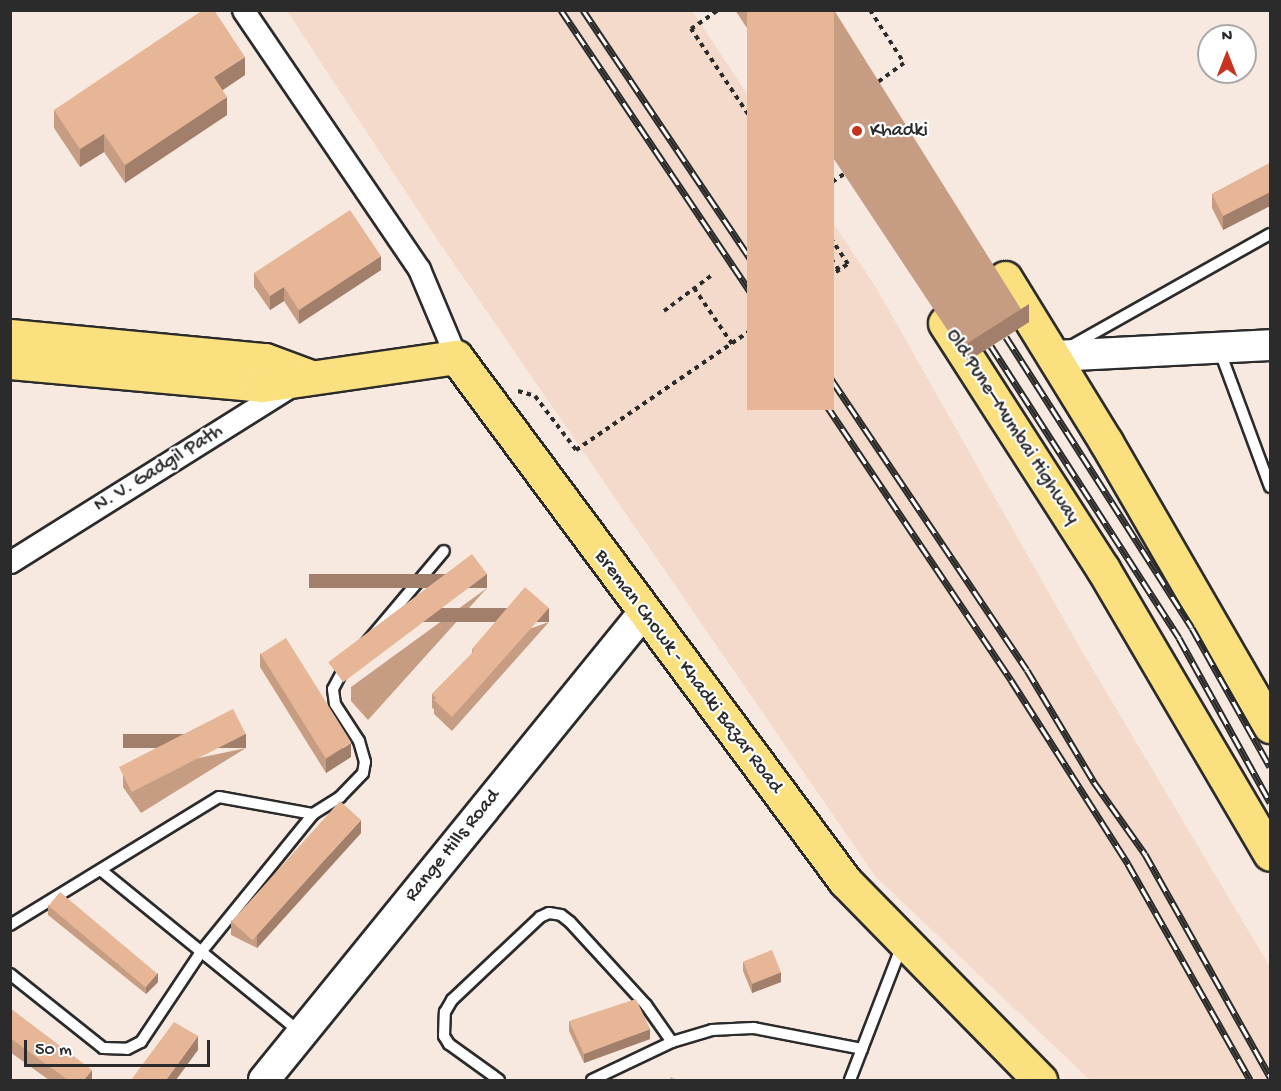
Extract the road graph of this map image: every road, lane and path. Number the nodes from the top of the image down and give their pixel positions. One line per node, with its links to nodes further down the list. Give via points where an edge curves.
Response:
1 (243, 10): 18 (street, via 419,269)
2 (718, 10): 8 (path, bridge, via 691,29 848,264)
3 (870, 10): 4 (path, via 904,63)
4 (872, 86)
5 (844, 174): 8 (path, via 795,207)
6 (1270, 234): 17 (lane)
7 (986, 249): 17 (main road)
8 (838, 270): 14 (path, bridge)
9 (712, 275): 10 (path)
10 (694, 288): 12 (path); 14 (path)
11 (929, 297): 28 (main road, Old Pune–Mumbai Highway, via 1102,569)
12 (664, 311)
13 (10, 336): 20 (main road, via 265,360)
14 (732, 344): 21 (path, bridge, via 576,450)
15 (1270, 345): 16 (street)
16 (1218, 348): 17 (street); 22 (lane)
17 (1055, 356): 26 (main road)
18 (456, 357): 20 (main road); 25 (main road, Breman Chowk - Khadki Bazar Road)
19 (10, 362): 20 (main road, via 262,385)
20 (308, 376): 24 (street, N. V. Gadgil Path)
21 (536, 396)
22 (1270, 487)
23 (444, 551): 27 (lane, via 337,681 335,704 359,741 366,762 363,773 340,797)
24 (10, 562)
25 (644, 612): 31 (main road, Breman Chowk - Khadki Bazar Road, via 845,881); 34 (street, Range Hills Road)
26 (1270, 726)
27 (313, 814): 29 (lane, via 219,797); 32 (lane)
28 (1270, 854)
29 (102, 871): 30 (lane); 32 (lane)
30 (10, 925)
31 (903, 942): 36 (lane); 41 (main road, Breman Chowk - Khadki Bazar Road)
32 (201, 952): 33 (lane, via 141,1042 127,1049 103,1048); 34 (lane)
33 (10, 974)
34 (300, 1032): 37 (street, Range Hills Road)
35 (672, 1042): 36 (lane, via 712,1030 754,1028); 38 (lane, via 646,1005 570,922 549,913 532,924 452,1000 445,1012 442,1023 449,1044); 39 (lane)
36 (862, 1048): 40 (lane)
37 (264, 1080)
38 (499, 1080)
39 (592, 1080)
40 (850, 1080)
41 (1040, 1080)

